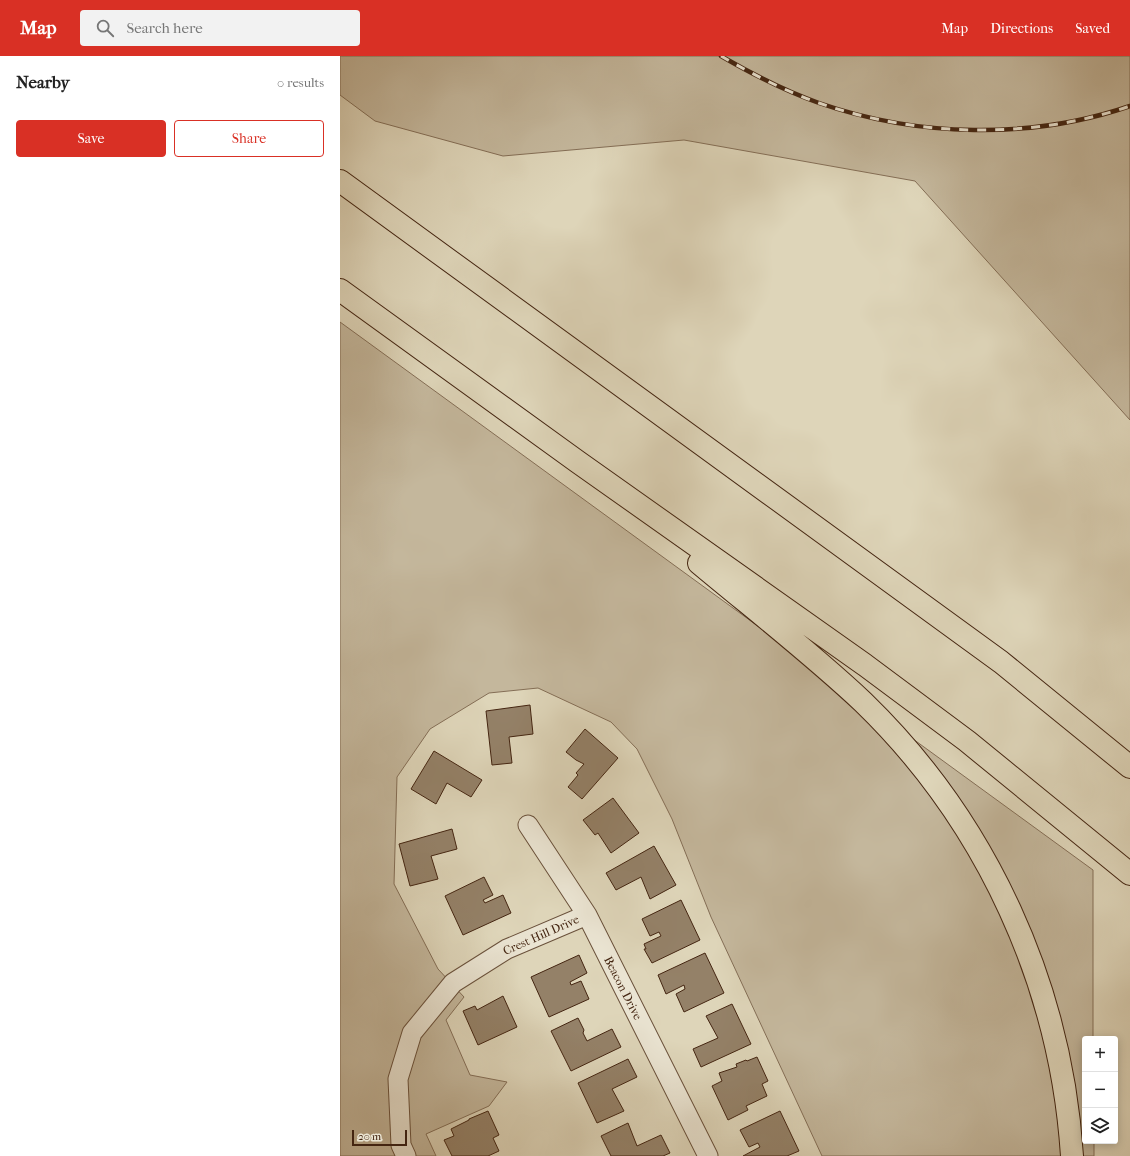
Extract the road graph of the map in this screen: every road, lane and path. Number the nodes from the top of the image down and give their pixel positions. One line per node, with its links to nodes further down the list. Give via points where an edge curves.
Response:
1 (340, 181): 4 (highway, via 1001,662)
2 (340, 290): 3 (highway)
3 (578, 462): 6 (highway, via 865,665 967,741); 10 (highway, via 864,703 924,769 954,810 998,882 1019,927 1038,979 1055,1036 1066,1090)
4 (1130, 767)
5 (528, 825): 7 (street, Beacon Drive)
6 (1130, 874)
7 (587, 915): 8 (street, Crest Hill Drive, via 507,949 453,984 412,1033 398,1079 401,1145); 9 (street, Beacon Drive)
8 (406, 1156)
9 (708, 1156)
10 (1072, 1156)

